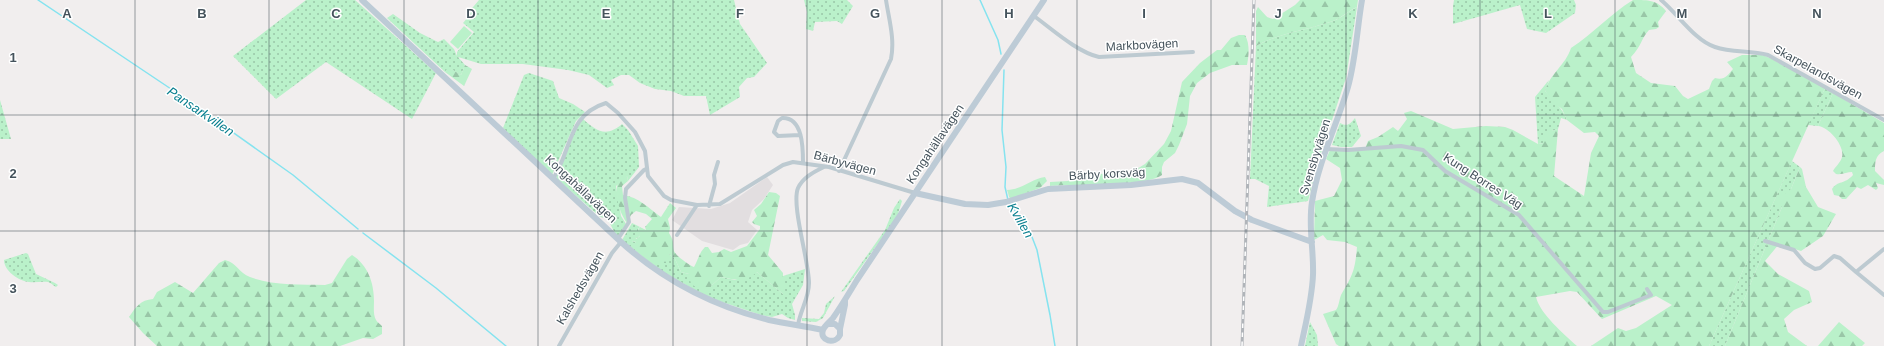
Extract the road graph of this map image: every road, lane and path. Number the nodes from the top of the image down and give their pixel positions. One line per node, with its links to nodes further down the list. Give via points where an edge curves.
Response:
1 (362, 0): 16 (street, Kongahällavägen)
2 (886, 0): 15 (street, via 892,39 891,59)
3 (1044, 0): 6 (street, Kongahällavägen)
4 (1362, 0): 10 (street, Svensbyvägen, via 1350,79)
5 (1661, 0): 8 (street, Skarpelandsvägen, via 1712,46 1728,51 1768,55)
6 (1034, 16): 7 (street, Markbovägen, via 1080,49 1099,58); 17 (street, Kongahällavägen)
7 (1193, 52)
8 (1884, 120)
9 (800, 136): 9 (street, via 778,136 774,132 780,120 784,118 793,122); 12 (street)
10 (1328, 149): 23 (street, Svensbyvägen, via 1312,201); 26 (street, Kung Borres Väg, via 1401,146 1423,150 1445,171 1519,215 1603,312 1651,295)
11 (718, 162): 19 (street)
12 (803, 163): 13 (street, Bärbyvägen); 19 (street, Bärbyvägen, via 783,165 730,199)
13 (824, 167): 15 (street, Bärbyvägen); 30 (street, via 807,177 797,193 809,281)
14 (646, 169): 16 (street, via 643,145 626,120 606,104 593,109 579,120); 18 (street, Bärbyvägen, via 648,176 668,199); 21 (street, via 626,189 630,222)
15 (839, 171): 17 (street, Bärbyvägen)
16 (554, 179): 21 (street, Kongahällavägen)
17 (915, 193): 23 (street, Bärby korsväg, via 965,204 999,204 1048,189 1131,186 1184,179 1198,183 1235,211 1252,220); 28 (street, Kongahällavägen)
18 (697, 205): 19 (street, Bärbyvägen); 20 (street)
19 (709, 206)
20 (677, 235)
21 (620, 241): 30 (street, Kongahällavägen, via 655,270 697,294 749,314); 34 (street, Kalshedsvägen)
22 (1765, 241): 25 (street, via 1794,250 1805,263 1815,268 1820,268 1834,256)
23 (1312, 242): 35 (street, Svensbyvägen, via 1310,308)
24 (1884, 249): 25 (street)
25 (1856, 272): 27 (street)
26 (1647, 289)
27 (1884, 295)
28 (845, 300): 29 (street, Kongahällavägen); 31 (street, Kongahällavägen)
29 (828, 324): 31 (street, via 835,324); 32 (street, Kongahällavägen)
30 (798, 325): 32 (street, Kongahällavägen)
31 (840, 329): 33 (street, Kongahällavägen, via 839,338)
32 (823, 330): 33 (street, Kongahällavägen, via 824,338)
33 (831, 344)
34 (559, 346)
35 (1301, 346)

